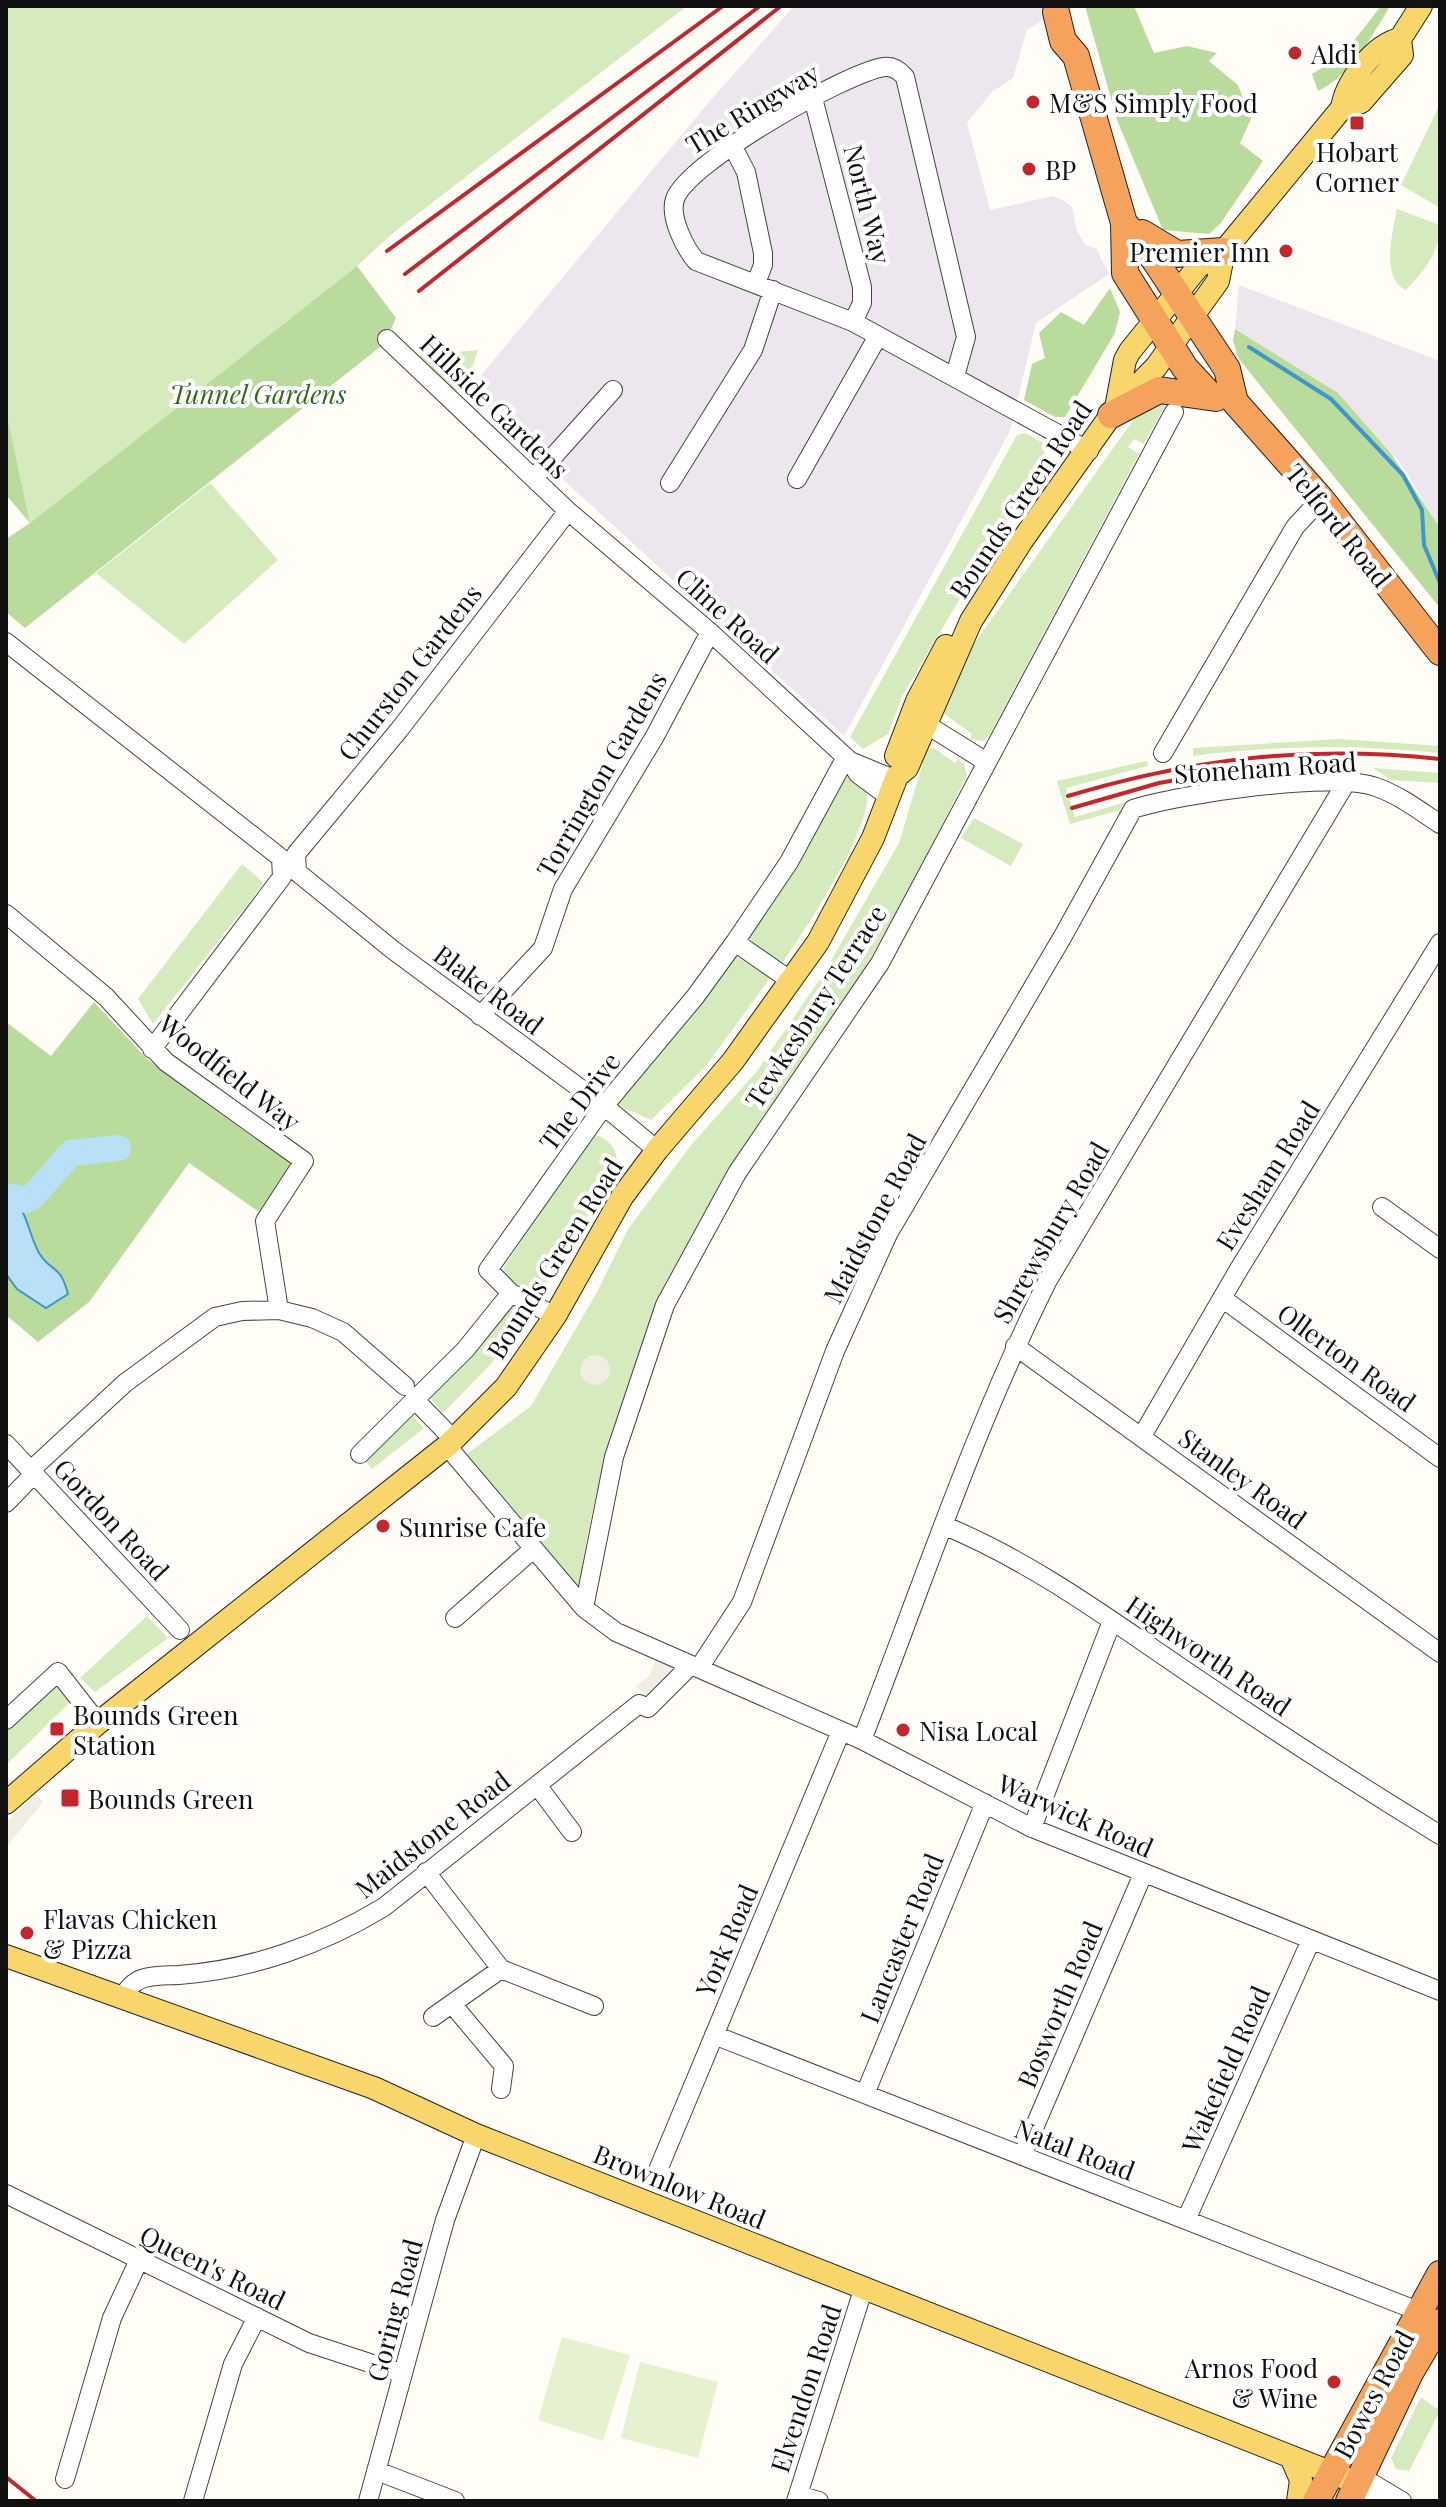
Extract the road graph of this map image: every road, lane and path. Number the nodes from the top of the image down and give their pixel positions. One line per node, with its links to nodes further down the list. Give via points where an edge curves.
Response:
1 (1421, 6): 6 (main road, via 1400,39 1402,55 1361,102 1342,108)
2 (1064, 9): 5 (highway, via 1063,41 1076,56)
3 (813, 98): 4 (street, The Ringway); 9 (street, North Way, via 862,287); 13 (street, The Ringway, via 880,68 889,66 905,77 966,337)
4 (733, 147): 7 (street, via 746,172 763,253); 7 (street, The Ringway, via 686,180 674,215 696,261)
5 (1131, 230): 6 (highway, via 1177,254); 8 (highway)
6 (1224, 251): 8 (main road, Bounds Green Road, via 1218,281)
7 (764, 286): 9 (street, The Ringway); 21 (street, via 753,350)
8 (1171, 312): 12 (highway, Telford Road); 15 (highway, Telford Road, via 1227,369); 16 (main road, Bounds Green Road, via 1125,360)
9 (853, 322): 10 (street, The Ringway)
10 (878, 336): 13 (street, The Ringway); 20 (street)
11 (387, 339): 19 (street, Hillside Gardens)
12 (1171, 346): 15 (highway, Telford Road); 16 (main road, Bounds Green Road)
13 (955, 376): 18 (street, The Ringway)
14 (613, 390): 19 (street)
15 (1223, 400): 16 (highway, via 1159,390); 22 (highway, Telford Road)
16 (1114, 412): 18 (main road, Bounds Green Road)
17 (1174, 412): 30 (street, Tewkesbury Terrace)
18 (1089, 451): 27 (main road, Bounds Green Road, via 971,621 944,648)
19 (534, 478): 23 (street, Hillside Gardens)
20 (797, 479)
21 (670, 483)
22 (1321, 499): 26 (highway, Telford Road); 28 (street, via 1295,527)
23 (568, 511): 24 (street, Cline Road); 35 (street, Churston Gardens)
24 (710, 632): 29 (street, Cline Road); 40 (street, Torrington Gardens, via 563,889 543,948)
25 (6, 642): 35 (street, Blake Road)
26 (1440, 652)
27 (918, 720): 30 (street); 32 (main road, Bounds Green Road, via 895,757)
28 (1163, 753)
29 (848, 759): 32 (street, Cline Road, via 858,774); 37 (street, The Drive)
30 (985, 761): 61 (street, Tewkesbury Terrace, via 880,963 737,1173 665,1305 614,1457)
31 (1347, 781): 33 (street, Stoneham Road, via 1199,793); 34 (street, Stoneham Road, via 1375,786); 50 (street, Shrewsbury Road, via 1048,1280)
32 (894, 784): 39 (main road, Bounds Green Road, via 844,894)
33 (1133, 809): 66 (street, Maidstone Road, via 888,1234 835,1351 742,1602)
34 (1440, 824)
35 (289, 865): 40 (street, Blake Road); 41 (street, Churston Gardens)
36 (6, 914): 41 (street, Woodfield Way, via 106,997)
37 (735, 942): 39 (street); 42 (street, The Drive)
38 (1440, 943): 47 (street, Evesham Road)
39 (791, 981): 43 (main road, Bounds Green Road, via 733,1061)
40 (480, 1016): 42 (street, Blake Road)
41 (152, 1049): 48 (street, Woodfield Way, via 304,1161 265,1221)
42 (604, 1106): 43 (street, Blake Road); 46 (street, The Drive, via 488,1270)
43 (657, 1150): 49 (main road, Bounds Green Road, via 622,1197)
44 (1382, 1207): 45 (street)
45 (1440, 1249)
46 (511, 1293): 49 (street, The Drive); 51 (street, via 465,1350)
47 (1222, 1298): 52 (street, Evesham Road); 56 (street, Ollerton Road)
48 (279, 1310): 51 (street, via 343,1332); 57 (street, via 215,1317 125,1383)
49 (555, 1316): 53 (main road, Bounds Green Road, via 506,1387)
50 (1015, 1346): 52 (street, Stanley Road); 59 (street, Shrewsbury Road)
51 (410, 1393): 53 (street); 55 (street)
52 (1142, 1436): 65 (street, Stanley Road)
53 (450, 1443): 60 (street); 68 (main road, Bounds Green Road)
54 (6, 1444): 57 (street, Gordon Road)
55 (360, 1454)
56 (1440, 1458)
57 (33, 1472): 58 (street); 64 (street, Gordon Road)
58 (6, 1503)
59 (945, 1526): 63 (street, Highworth Road, via 993,1546); 70 (street, Shrewsbury Road)
60 (532, 1550): 61 (street); 62 (street)
61 (584, 1608): 66 (street, Warwick Road, via 603,1624)
62 (455, 1618)
63 (1112, 1621): 74 (street); 76 (street, Highworth Road, via 1340,1775)
64 (180, 1630)
65 (1440, 1653)
66 (695, 1667): 69 (street, Warwick Road); 71 (street, Maidstone Road, via 663,1697 648,1708 639,1704)
67 (6, 1720): 68 (street, via 58,1672)
68 (98, 1723): 72 (main road, Bounds Green Road)
69 (841, 1731): 70 (street, Warwick Road); 87 (street, York Road)
70 (862, 1740): 73 (street, Warwick Road)
71 (537, 1785): 75 (street); 77 (street, Maidstone Road)
72 (6, 1803)
73 (985, 1803): 74 (street, Warwick Road); 89 (street, Lancaster Road)
74 (1032, 1828): 78 (street, Warwick Road)
75 (572, 1832)
76 (1440, 1835)
77 (426, 1872): 81 (street); 83 (street, Maidstone Road, via 384,1907 332,1934 253,1963 143,1977 128,1986)
78 (1143, 1874): 79 (street, Warwick Road); 91 (street, Bosworth Road)
79 (1311, 1940): 82 (street, Warwick Road); 94 (street, Wakefield Road)
80 (6, 1956): 83 (main road, Brownlow Road)
81 (501, 1969): 84 (street); 85 (street)
82 (1440, 1991)
83 (122, 1999): 90 (main road, Brownlow Road, via 374,2088)
84 (452, 2004): 86 (street); 88 (street, via 504,2066)
85 (594, 2006)
86 (433, 2017)
87 (714, 2035): 89 (street, Natal Road); 92 (street, York Road)
88 (501, 2089)
89 (865, 2094): 91 (street, Natal Road)
90 (476, 2135): 97 (main road, Brownlow Road); 101 (street, Goring Road, via 445,2220)
91 (1022, 2156): 94 (street, Natal Road)
92 (658, 2170)
93 (8, 2200): 95 (street, Queen's Road)
94 (1186, 2220): 98 (street, Natal Road)
95 (139, 2260): 99 (street, Queen's Road); 105 (street, via 112,2318)
96 (1440, 2274): 98 (highway, Bowes Road)
97 (863, 2290): 102 (main road, Brownlow Road); 107 (street, Elvendon Road)
98 (1429, 2316): 100 (highway, Bowes Road); 104 (highway, Bowes Road)
99 (257, 2317): 101 (street, Queen's Road, via 309,2343); 108 (street, via 233,2364)
100 (1410, 2373): 104 (main road, via 1354,2466 1348,2472); 106 (highway, Bowes Road)
101 (403, 2374): 103 (street, Goring Road)
102 (1291, 2457): 104 (main road, Brownlow Road); 112 (main road, via 1301,2480)
103 (377, 2471): 109 (street, Goring Road); 110 (street)
104 (1331, 2472): 106 (main road, Brownlow Road); 113 (highway, Bowes Road)
105 (65, 2479)
106 (1359, 2495): 114 (street, via 1370,2482)
107 (797, 2498): 111 (street)
108 (193, 2501)
109 (368, 2501)
110 (455, 2501)
111 (819, 2501)
112 (1298, 2501)
113 (1316, 2501)
114 (1402, 2501)

